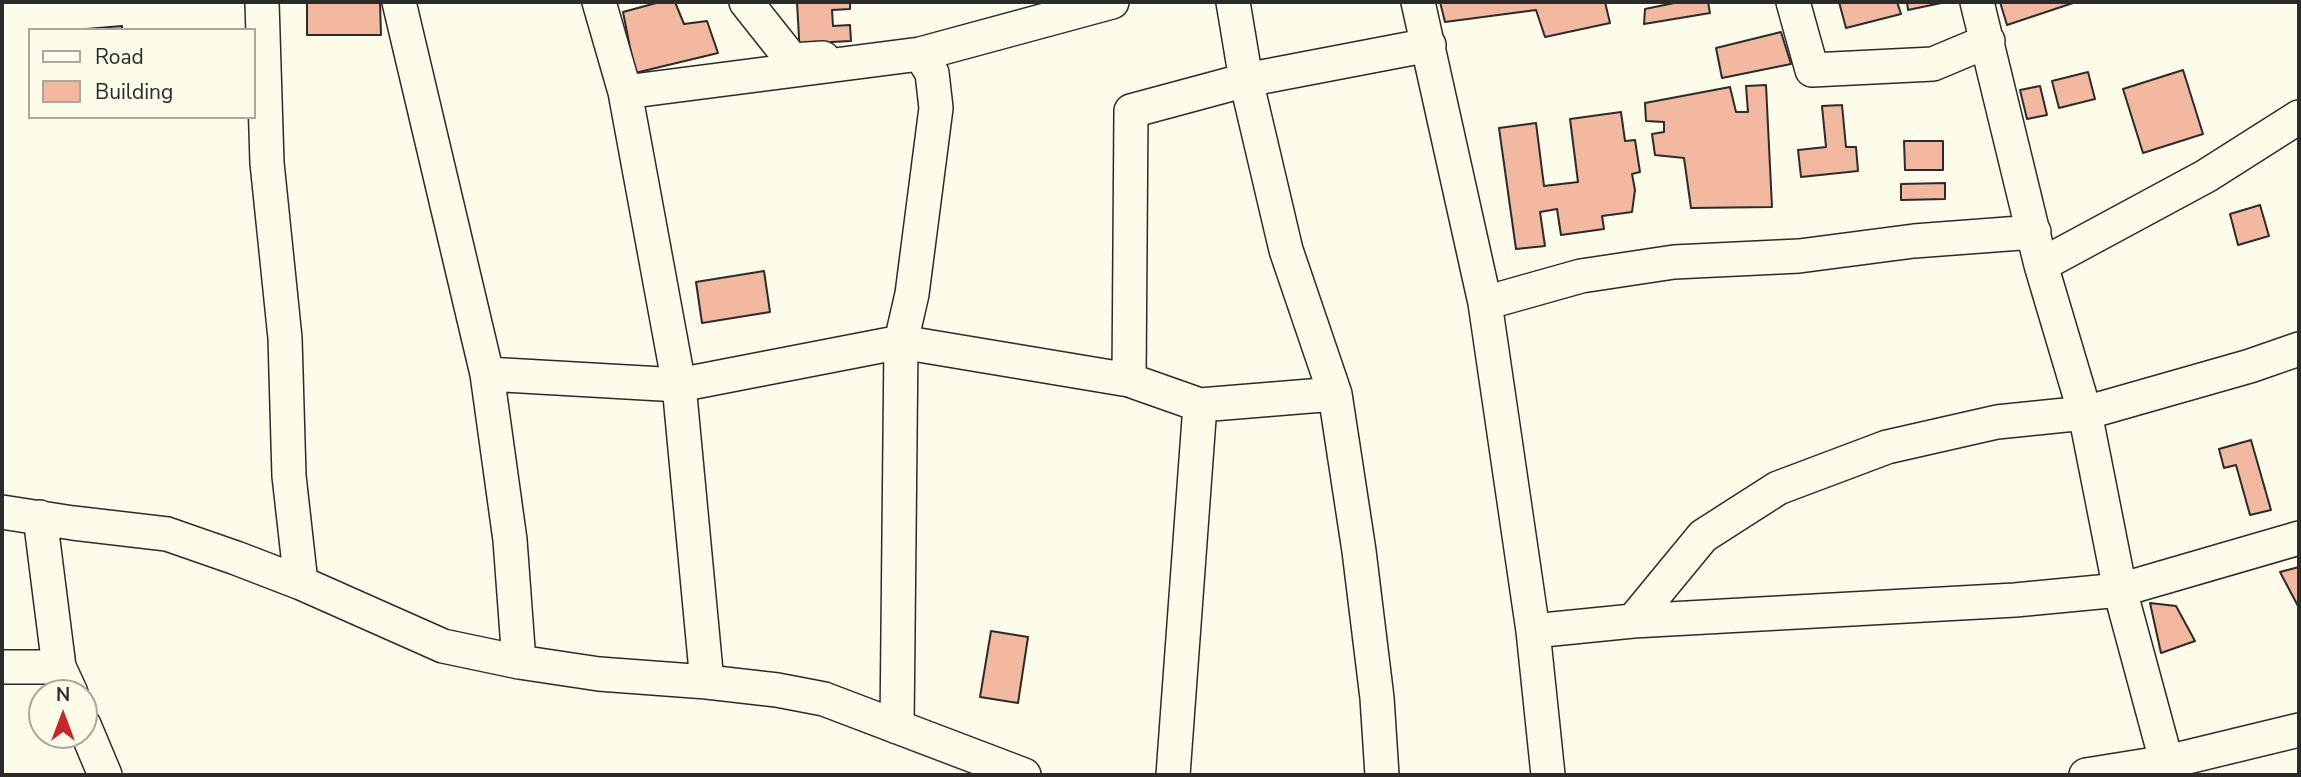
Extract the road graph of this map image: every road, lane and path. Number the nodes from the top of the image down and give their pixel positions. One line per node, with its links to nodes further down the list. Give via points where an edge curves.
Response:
1 (262, 2): 31 (street, via 267,163 285,338 289,476)
2 (599, 2): 15 (street)
3 (746, 2): 13 (street, via 793,60)
4 (1112, 2): 10 (street)
5 (1233, 2): 14 (street)
6 (1418, 2): 12 (street)
7 (1793, 2): 11 (street, via 1812,70 1933,64)
8 (1976, 2): 11 (street)
9 (408, 4): 22 (street)
10 (1075, 7): 13 (street)
11 (1988, 41): 17 (street)
12 (1429, 45): 14 (street); 19 (street)
13 (920, 54): 15 (street); 20 (street, via 932,73 936,108 912,294)
14 (1246, 80): 23 (street, via 1131,111); 25 (street, via 1286,250)
15 (625, 92): 24 (street)
16 (2299, 117): 18 (street, via 2206,176)
17 (2034, 232): 18 (street); 19 (street, via 1800,256 1674,262 1581,276)
18 (2041, 265): 27 (street)
19 (1485, 303): 34 (street)
20 (901, 342): 23 (street); 24 (street); 40 (street)
21 (2299, 349): 27 (street)
22 (487, 373): 24 (street); 35 (street, via 510,540)
23 (1129, 380): 26 (street)
24 (679, 384): 39 (street)
25 (1335, 394): 26 (street); 47 (street, via 1363,578)
26 (1200, 405): 46 (street)
27 (2085, 413): 32 (street); 33 (street, via 1997,422 1887,447 1778,488 1703,536)
28 (2, 512): 29 (street)
29 (40, 517): 31 (street, via 167,534); 38 (street)
30 (2299, 538): 32 (street)
31 (301, 583): 35 (street, via 443,646)
32 (2120, 590): 33 (street); 43 (street)
33 (1633, 621): 34 (street)
34 (1533, 631): 48 (street)
35 (519, 662): 39 (street)
36 (2, 667): 37 (street)
37 (60, 679)
38 (65, 679)
39 (707, 682): 40 (street, via 824,699)
40 (897, 727): 45 (street)
41 (2299, 730): 43 (street)
42 (94, 749): 44 (street)
43 (2168, 769): 49 (street)
44 (105, 775)
45 (1024, 775)
46 (1173, 775)
47 (1382, 775)
48 (1548, 775)
49 (2085, 775)

